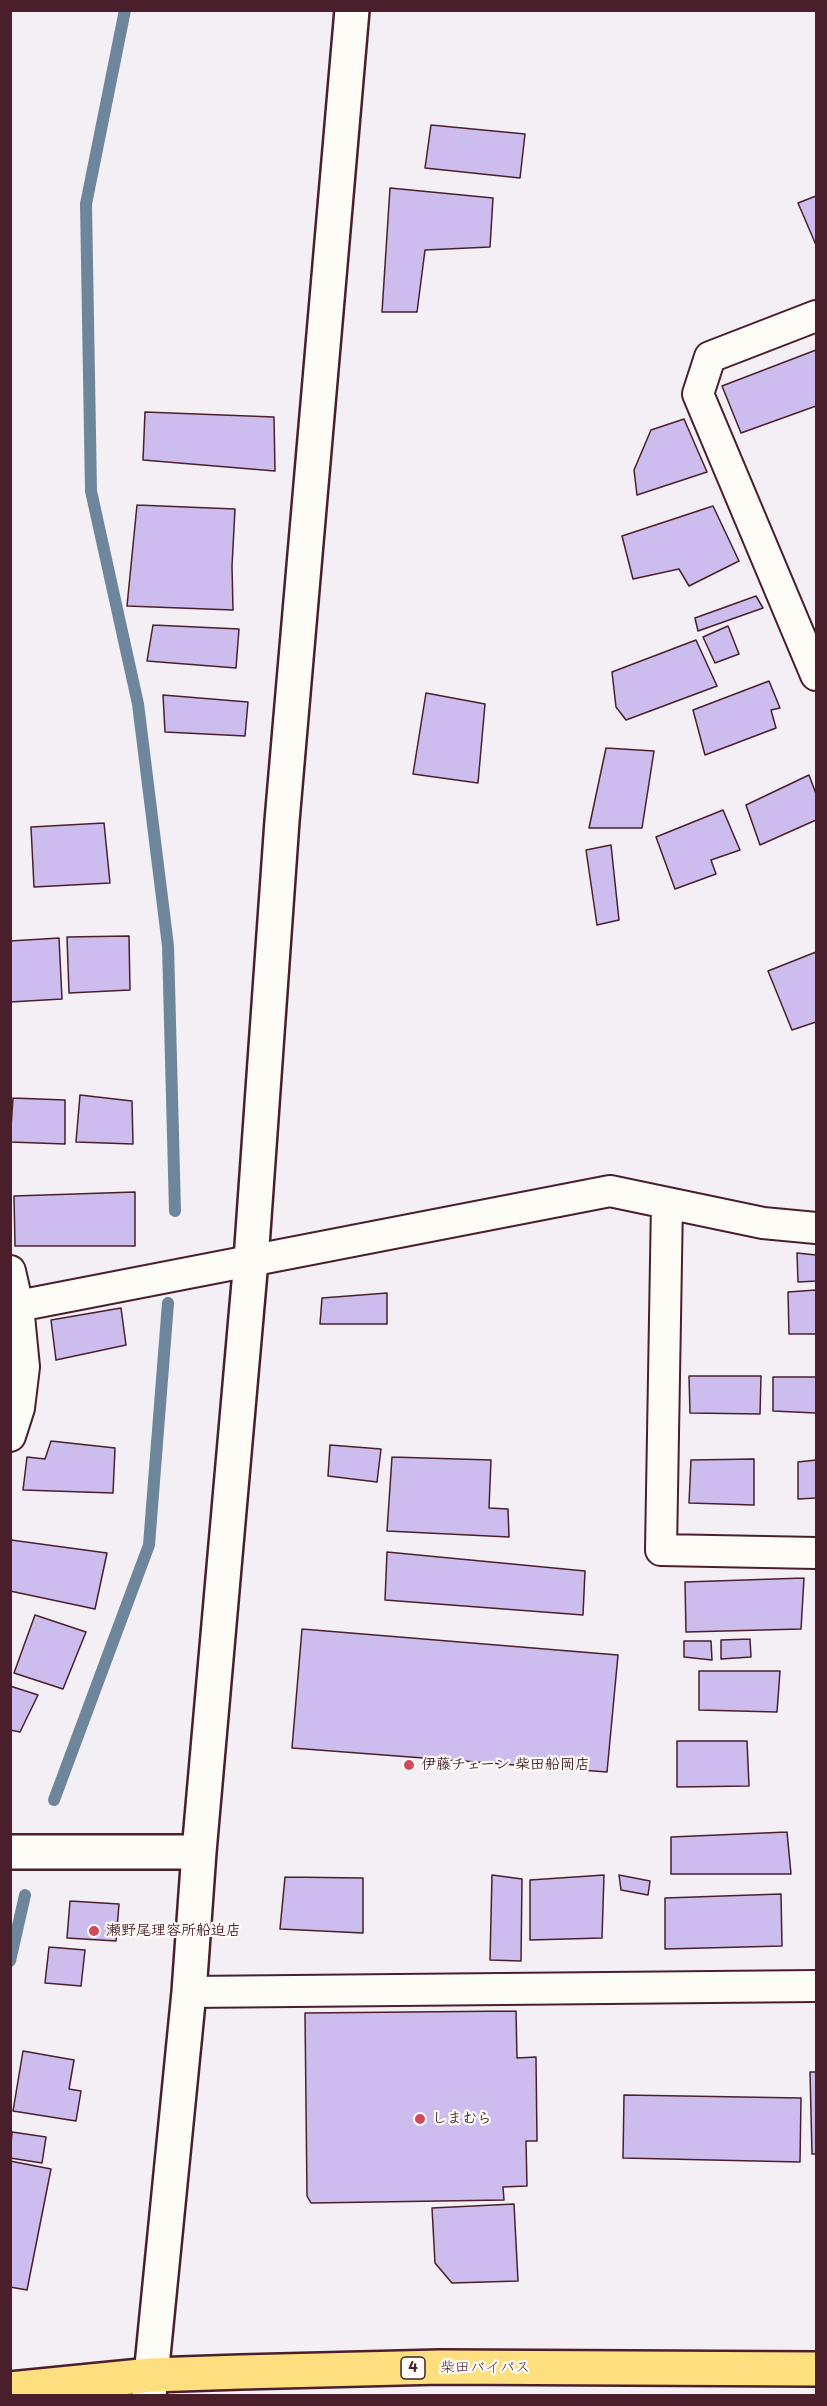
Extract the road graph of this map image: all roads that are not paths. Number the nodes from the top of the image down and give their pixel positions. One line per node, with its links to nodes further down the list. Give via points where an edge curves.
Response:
1 (352, 10): 6 (street, via 282,820)
2 (816, 316): 3 (street, via 710,357 698,394)
3 (816, 675)
4 (667, 1203): 5 (street, via 763,1223); 6 (street, via 610,1191); 10 (street, via 662,1550)
5 (816, 1228)
6 (251, 1260): 8 (street); 12 (street)
7 (10, 1271): 8 (street)
8 (18, 1306): 9 (street, via 24,1367 19,1408)
9 (10, 1436)
10 (816, 1553)
11 (10, 1852): 12 (street)
12 (199, 1852): 14 (street)
13 (816, 1986): 14 (street)
14 (189, 1992): 16 (street)
15 (816, 2369): 16 (highway, 柴田バイパス / 4, via 440,2367)
16 (150, 2385): 17 (highway, 柴田バイパス / 4)
17 (10, 2389)

